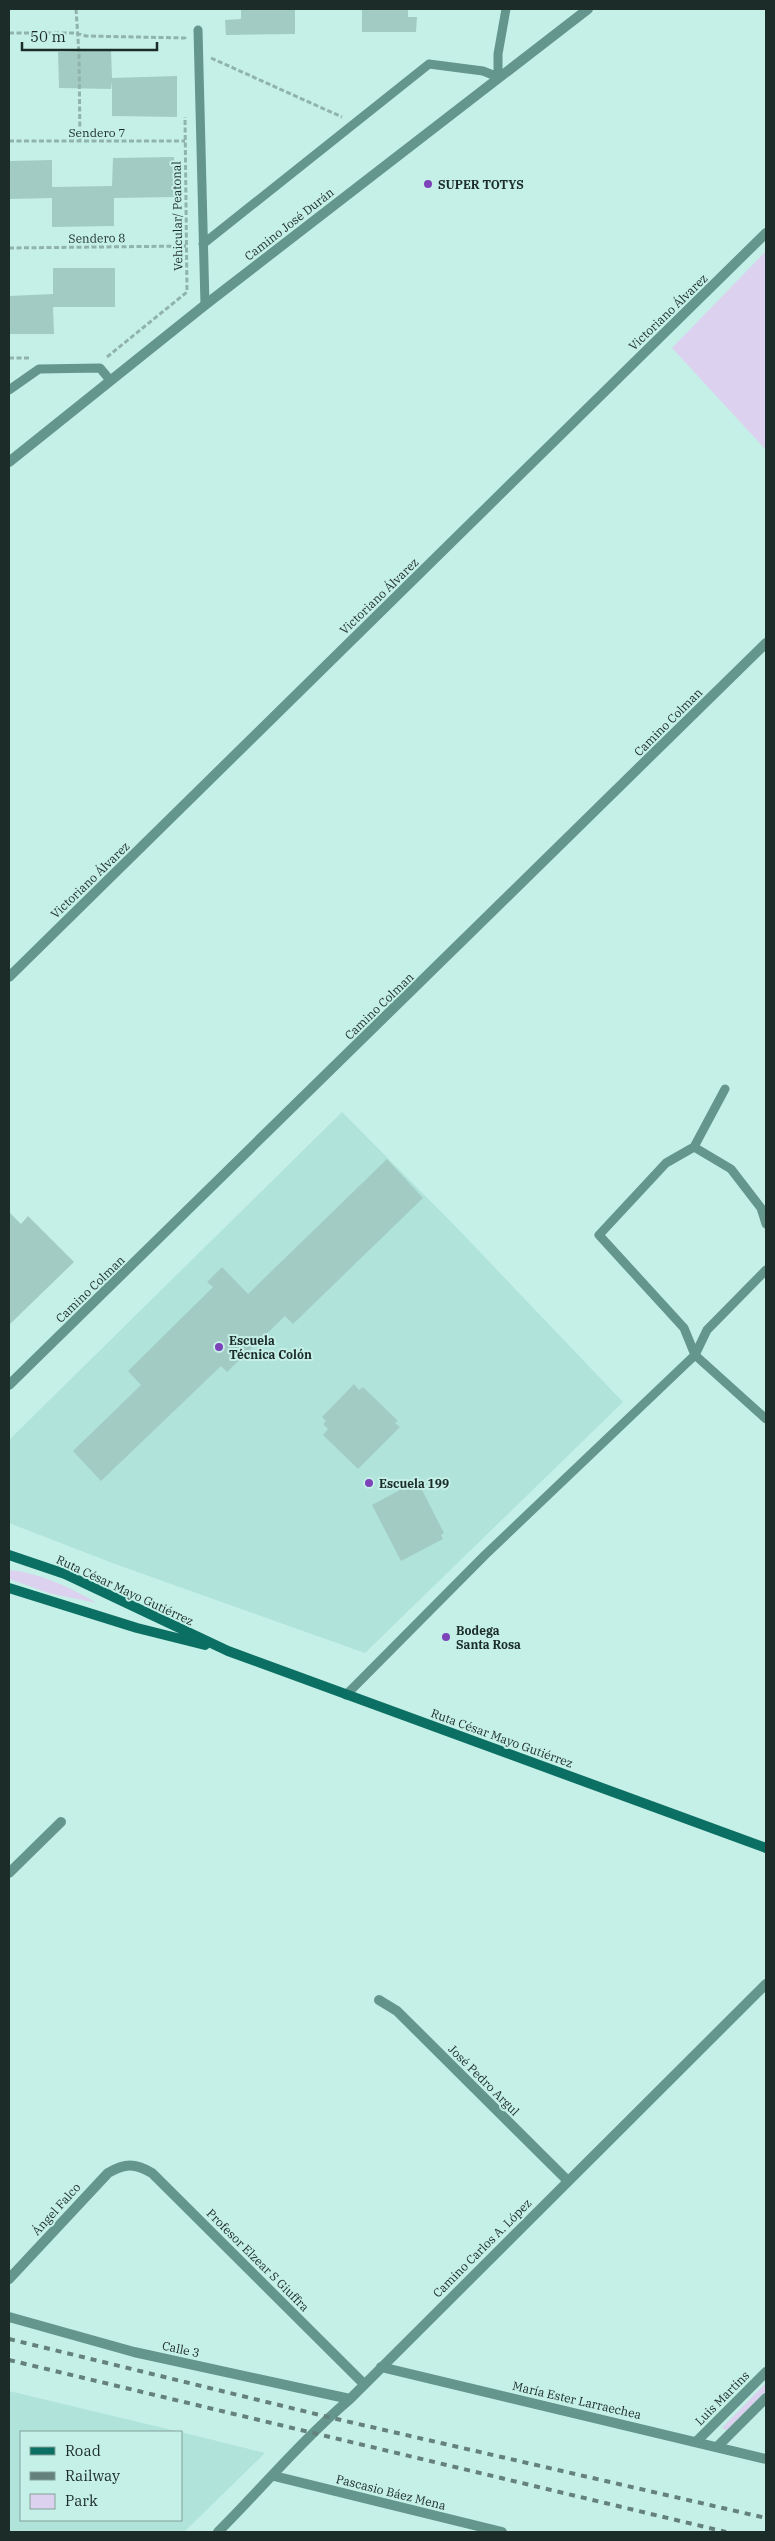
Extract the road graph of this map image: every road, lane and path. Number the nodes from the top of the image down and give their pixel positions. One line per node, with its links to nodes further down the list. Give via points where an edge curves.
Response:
1 (76, 9): 6 (path)
2 (506, 9): 9 (lane, via 498,54)
3 (588, 9): 9 (street, Camino José Durán)
4 (198, 30): 8 (lane)
5 (9, 33): 6 (path)
6 (77, 33): 7 (path, via 86,36 185,38); 12 (path)
7 (185, 48)
8 (198, 53): 11 (path); 16 (lane)
9 (498, 77): 11 (lane, via 483,71 429,64); 19 (street, Camino José Durán)
10 (185, 113): 14 (path, Vehicular/ Peatonal)
11 (355, 123): 16 (lane)
12 (80, 140): 13 (path, Sendero 7); 14 (path, Sendero 7)
13 (9, 141)
14 (185, 141): 17 (path, Vehicular/ Peatonal)
15 (766, 233): 25 (street, Victoriano Álvarez)
16 (203, 244): 19 (lane)
17 (186, 246): 18 (path, Sendero 8); 20 (path, Vehicular/ Peatonal, via 187,292)
18 (9, 248)
19 (205, 305): 21 (street, Camino José Durán)
20 (110, 357)
21 (110, 380): 22 (lane, via 100,368 39,369); 23 (street, Camino José Durán)
22 (9, 390)
23 (9, 462)
24 (766, 643): 31 (street, Camino Colman)
25 (9, 977)
26 (725, 1089): 27 (lane)
27 (694, 1147): 28 (lane, via 731,1169 761,1208); 30 (lane, via 666,1163 599,1235 684,1328)
28 (766, 1224)
29 (766, 1270): 30 (lane, via 707,1330)
30 (695, 1355): 32 (lane); 38 (lane, via 485,1555)
31 (9, 1385)
32 (766, 1419)
33 (9, 1555): 34 (main road, Ruta César Mayo Gutiérrez)
34 (22, 1559): 35 (main road); 37 (main road, Ruta César Mayo Gutiérrez, via 65,1574)
35 (9, 1560)
36 (9, 1588): 37 (main road, Ruta César Mayo Gutiérrez, via 137,1628)
37 (228, 1651): 38 (main road, Ruta César Mayo Gutiérrez)
38 (346, 1695): 40 (main road, Ruta César Mayo Gutiérrez)
39 (61, 1822): 41 (street)
40 (766, 1848)
41 (9, 1873)
42 (766, 1984): 45 (street, Camino Carlos A. López)
43 (379, 2000): 45 (street, José Pedro Argul, via 397,2011)
44 (128, 2165): 46 (street, Ángel Falco, via 108,2172); 50 (street, Profesor Elzear S Giuffra, via 141,2166 152,2173)
45 (568, 2181): 48 (street, Camino Carlos A. López)
46 (9, 2279)
47 (9, 2317): 52 (street, Calle 3, via 134,2352)
48 (381, 2367): 50 (street, Camino Carlos A. López); 53 (street, María Ester Larraechea)
49 (766, 2372): 53 (street, Luis Martins)
50 (364, 2384): 52 (street, Camino Carlos A. López)
51 (766, 2398): 54 (street)
52 (350, 2399): 56 (street, Camino Carlos A. López, via 311,2434)
53 (696, 2442): 54 (street, María Ester Larraechea)
54 (718, 2446): 55 (street, María Ester Larraechea)
55 (766, 2459)
56 (274, 2476): 57 (street, Camino Carlos A. López); 58 (street, Pascasio Báez Mena)
57 (218, 2532)
58 (502, 2532)

